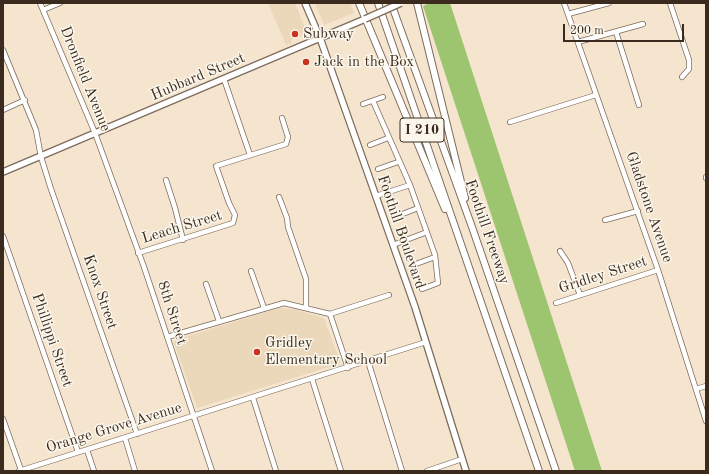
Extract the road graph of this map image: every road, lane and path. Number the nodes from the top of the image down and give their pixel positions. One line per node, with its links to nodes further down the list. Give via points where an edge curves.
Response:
1 (40, 3): 12 (street, Dronfield Avenue)
2 (60, 3): 12 (street)
3 (304, 3): 17 (main road, Foothill Boulevard)
4 (360, 3): 14 (highway)
5 (378, 3): 56 (highway, Foothill Freeway / I 210)
6 (391, 3): 48 (highway, Foothill Freeway / I 210)
7 (401, 3): 14 (main road, Hubbard Street, bridge)
8 (417, 3): 48 (highway)
9 (564, 3): 13 (street, Gladstone Avenue)
10 (609, 3): 13 (street)
11 (670, 3): 20 (street, via 689,60 689,69)
12 (43, 10): 31 (street, Dronfield Avenue)
13 (568, 14): 18 (street, Gladstone Avenue)
14 (365, 19): 17 (main road, Hubbard Street); 56 (highway)
15 (643, 24): 16 (street)
16 (616, 32): 18 (street); 27 (street)
17 (320, 38): 21 (main road, Hubbard Street); 42 (main road, Foothill Boulevard)
18 (578, 42): 22 (street, Gladstone Avenue)
19 (3, 50): 24 (street, Knox Street)
20 (682, 77)
21 (224, 79): 31 (main road, Hubbard Street); 34 (street)
22 (596, 95): 30 (street); 45 (street, Gladstone Avenue)
23 (383, 97): 25 (street)
24 (25, 100): 28 (street); 35 (street, Knox Street, via 36,130)
25 (373, 101): 26 (street); 32 (street)
26 (363, 104)
27 (639, 105)
28 (3, 110)
29 (282, 118): 34 (street, via 288,137 286,144)
30 (510, 122)
31 (95, 133): 35 (main road, Hubbard Street); 37 (street, Dronfield Avenue)
32 (388, 138): 33 (street); 36 (street)
33 (370, 145)
34 (250, 155): 51 (street, Leach Street, via 216,166 236,215 233,223)
35 (41, 157): 39 (main road, Hubbard Street); 80 (street, Knox Street)
36 (398, 162): 38 (street); 41 (street)
37 (105, 165): 54 (street, 8th Street)
38 (378, 168)
39 (3, 172)
40 (166, 180): 51 (street)
41 (410, 185): 42 (street); 44 (street)
42 (376, 196): 52 (main road, Foothill Boulevard)
43 (280, 197): 65 (street, via 306,279)
44 (418, 208): 46 (street); 49 (street)
45 (638, 211): 47 (street); 58 (street, Gladstone Avenue)
46 (395, 217)
47 (605, 220)
48 (472, 227): 95 (highway, Foothill Freeway / I 210)
49 (427, 232): 52 (street); 55 (street)
50 (3, 236): 83 (street, Phillippi Street)
51 (183, 240): 54 (street, Leach Street)
52 (393, 245): 70 (main road, Foothill Boulevard)
53 (560, 251): 63 (street, via 568,263)
54 (138, 253): 69 (street, 8th Street)
55 (435, 257): 57 (street); 61 (street, via 438,283)
56 (466, 258): 94 (highway, Foothill Freeway / I 210)
57 (413, 265)
58 (658, 270): 63 (street, Gridley Street); 75 (street, Gladstone Avenue)
59 (251, 271): 66 (street)
60 (206, 284): 68 (street)
61 (422, 289)
62 (389, 295): 67 (street)
63 (580, 295): 64 (street, Gridley Street)
64 (556, 303)
65 (306, 307): 66 (street, via 284,303); 67 (street)
66 (264, 308): 68 (street)
67 (330, 314): 72 (street)
68 (219, 321): 69 (street)
69 (167, 337): 77 (street, 8th Street)
70 (426, 342): 71 (street); 84 (main road, Foothill Boulevard)
71 (368, 361): 72 (street); 91 (street)
72 (348, 368): 73 (street)
73 (312, 379): 76 (street); 90 (street)
74 (706, 386): 75 (street)
75 (696, 389): 79 (street, Gladstone Avenue)
76 (253, 398): 77 (street, Orange Grove Avenue); 89 (street)
77 (194, 416): 80 (street, Orange Grove Avenue); 88 (street, 8th Street)
78 (3, 419): 85 (street)
79 (706, 421)
80 (137, 434): 81 (street, Orange Grove Avenue)
81 (125, 438): 82 (street, Orange Grove Avenue); 87 (street)
82 (87, 450): 83 (street, Orange Grove Avenue); 86 (street)
83 (78, 452): 85 (street, Orange Grove Avenue)
84 (462, 459): 92 (street); 93 (main road, Foothill Boulevard)
85 (20, 471)
86 (94, 471)
87 (135, 471)
88 (212, 471)
89 (276, 471)
90 (340, 471)
91 (402, 471)
92 (427, 471)
93 (466, 471)
94 (539, 471)
95 (556, 471)

